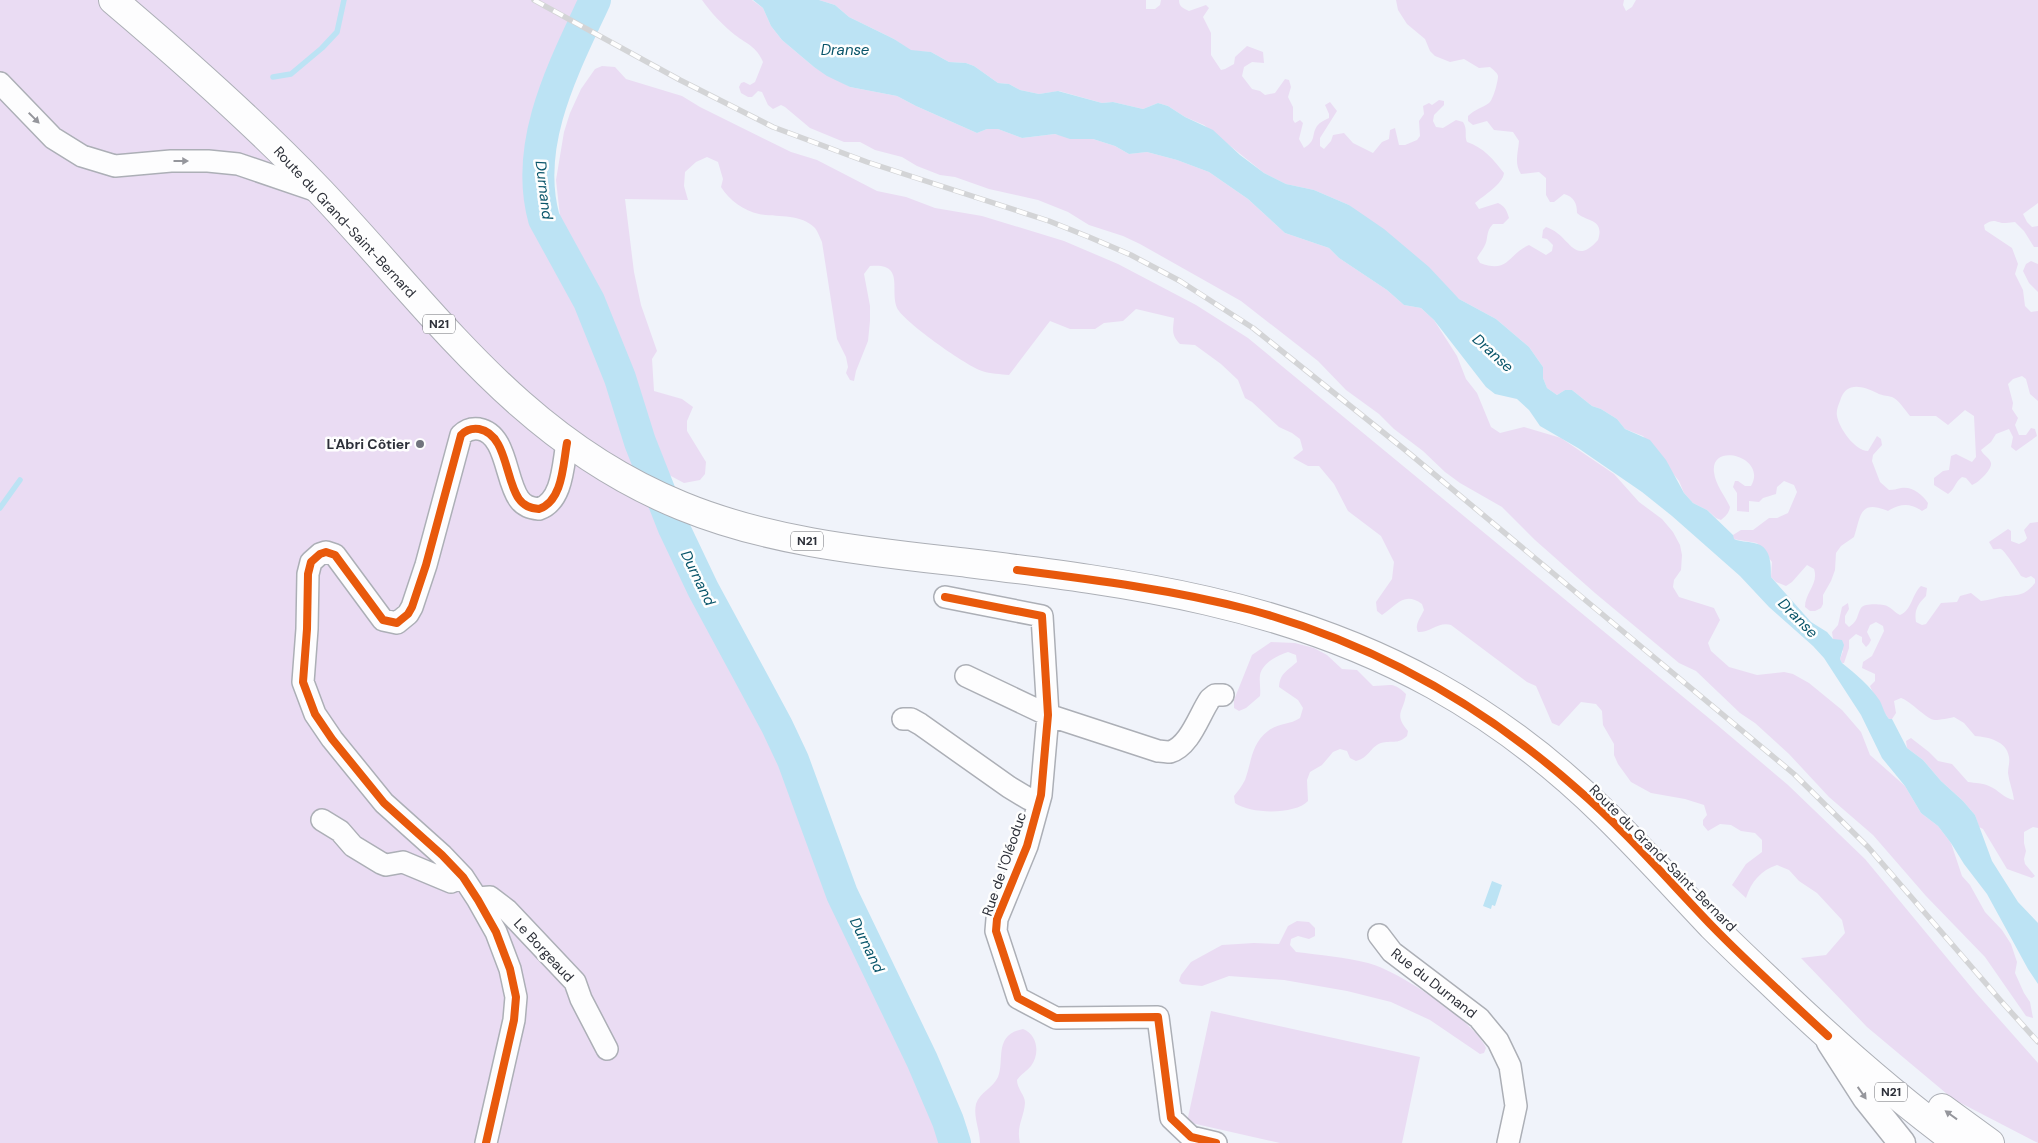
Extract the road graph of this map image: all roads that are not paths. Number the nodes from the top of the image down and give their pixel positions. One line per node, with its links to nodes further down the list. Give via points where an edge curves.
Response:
1 (113, 0): 3 (main road, Route du Grand-Saint-Bernard / N21, via 228,100)
2 (0, 83): 3 (street, one-way to 3, via 53,138 82,156 115,166 171,161 238,164)
3 (322, 193): 4 (main road, Route du Grand-Saint-Bernard / N21, via 465,352 518,404)
4 (567, 443): 11 (main road, Route du Grand-Saint-Bernard / N21, via 660,497 703,515 773,534 1148,588 1235,606 1290,623 1391,663 1458,699 1524,745); 13 (street, via 556,494 539,509 528,507 520,500 495,440 488,433 473,429 461,434 412,607 397,623 384,620 331,552 315,557 308,574 303,682 315,714 384,803)
5 (945, 597): 8 (street, via 1042,616)
6 (966, 676): 8 (street)
7 (1223, 695): 8 (street, via 1210,699 1186,740 1170,752 1158,751)
8 (1048, 715): 10 (street)
9 (903, 719): 10 (street, via 920,724 1029,799)
10 (1040, 798): 21 (street, Rue de l'Oléoduc, via 1027,846 997,919 996,930 1018,998 1056,1018 1158,1017 1171,1118 1191,1137)
11 (1600, 810): 16 (main road, Route du Grand-Saint-Bernard / N21, via 1722,936); 24 (main road, Route du Grand-Saint-Bernard / N21, one-way to 11, via 1863,1044 1667,862)
12 (322, 820): 13 (street, via 340,831 353,846 381,863 402,862 451,882)
13 (463, 877): 14 (street)
14 (477, 898): 17 (street, Le Borgeaud, via 490,897 506,910 575,982); 20 (street, via 504,952 516,997 513,1030)
15 (1379, 935): 22 (street, Rue du Durnand, via 1392,952 1479,1018 1498,1041 1510,1066 1516,1106)
16 (1828, 1036): 18 (main road, Route du Grand-Saint-Bernard / N21); 19 (street, one-way to 19, via 1856,1085)
17 (607, 1049)
18 (1893, 1093): 19 (street, via 1890,1110); 23 (main road, Route du Grand-Saint-Bernard / N21)
19 (1899, 1140)
20 (486, 1143)
21 (1216, 1143)
22 (1508, 1143)
23 (1958, 1143)
24 (1990, 1143)

